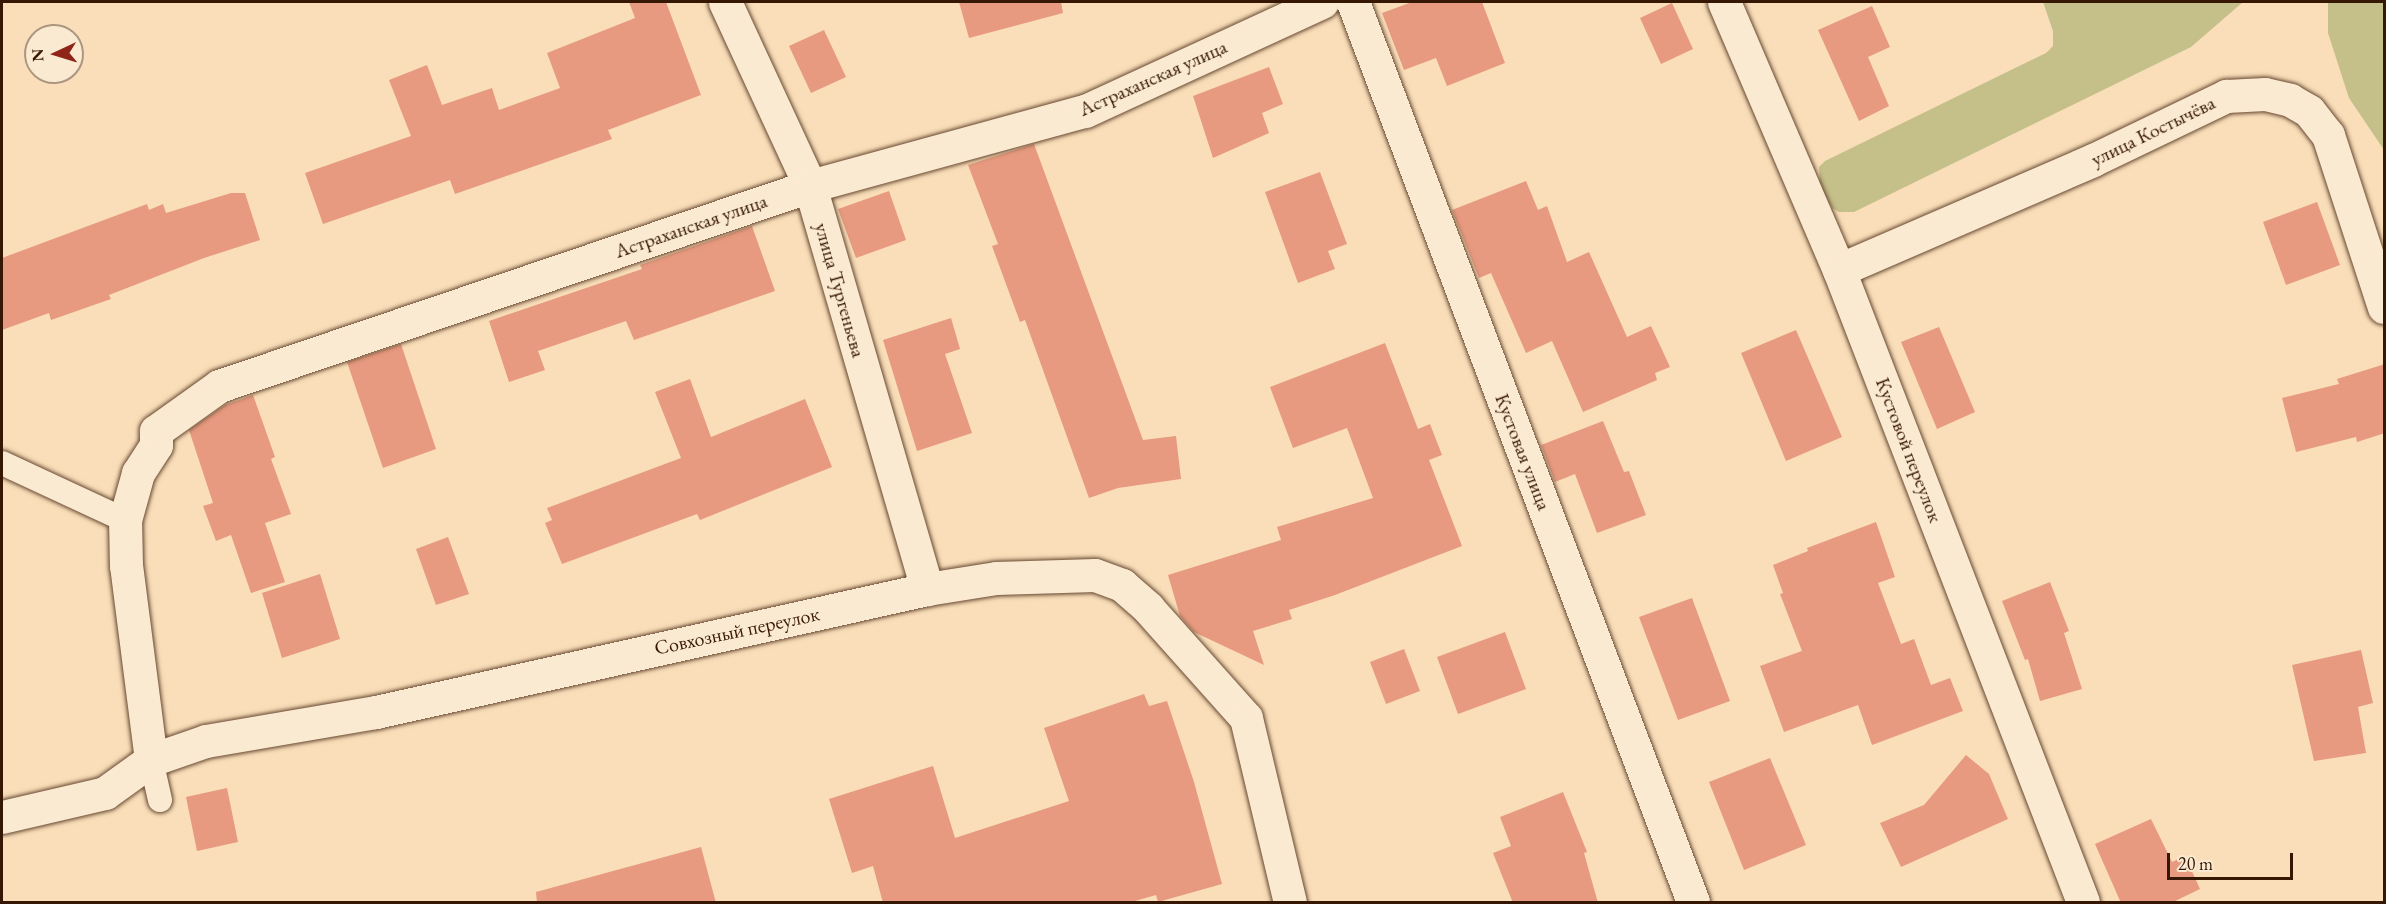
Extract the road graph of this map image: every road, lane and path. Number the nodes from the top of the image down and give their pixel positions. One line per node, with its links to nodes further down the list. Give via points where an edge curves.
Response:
1 (725, 2): 5 (street, улица Тургеньева)
2 (1322, 2): 5 (street, Астраханская улица, via 1084,111)
3 (1353, 2): 15 (street, Кустовая улица)
4 (1724, 2): 6 (street, Кустовой переулок)
5 (810, 186): 9 (street, Астраханская улица, via 219,386 156,431 156,445 138,474); 10 (street, улица Тургеньева)
6 (1839, 270): 7 (street, улица Костычёва, via 2093,160 2226,96 2265,94 2290,100 2309,111 2328,135); 16 (street, Кустовой переулок)
7 (2385, 307)
8 (2, 463): 9 (lane)
9 (125, 520): 11 (street, via 126,566)
10 (927, 589): 11 (street, Совхозный переулок, via 376,712 206,741); 14 (street, Совхозный переулок, via 996,578 1095,574 1122,585 1148,608 1246,718)
11 (151, 760): 12 (lane); 13 (street, Совхозный переулок, via 105,793)
12 (160, 800)
13 (2, 818)
14 (1290, 903)
15 (1693, 903)
16 (2083, 903)

